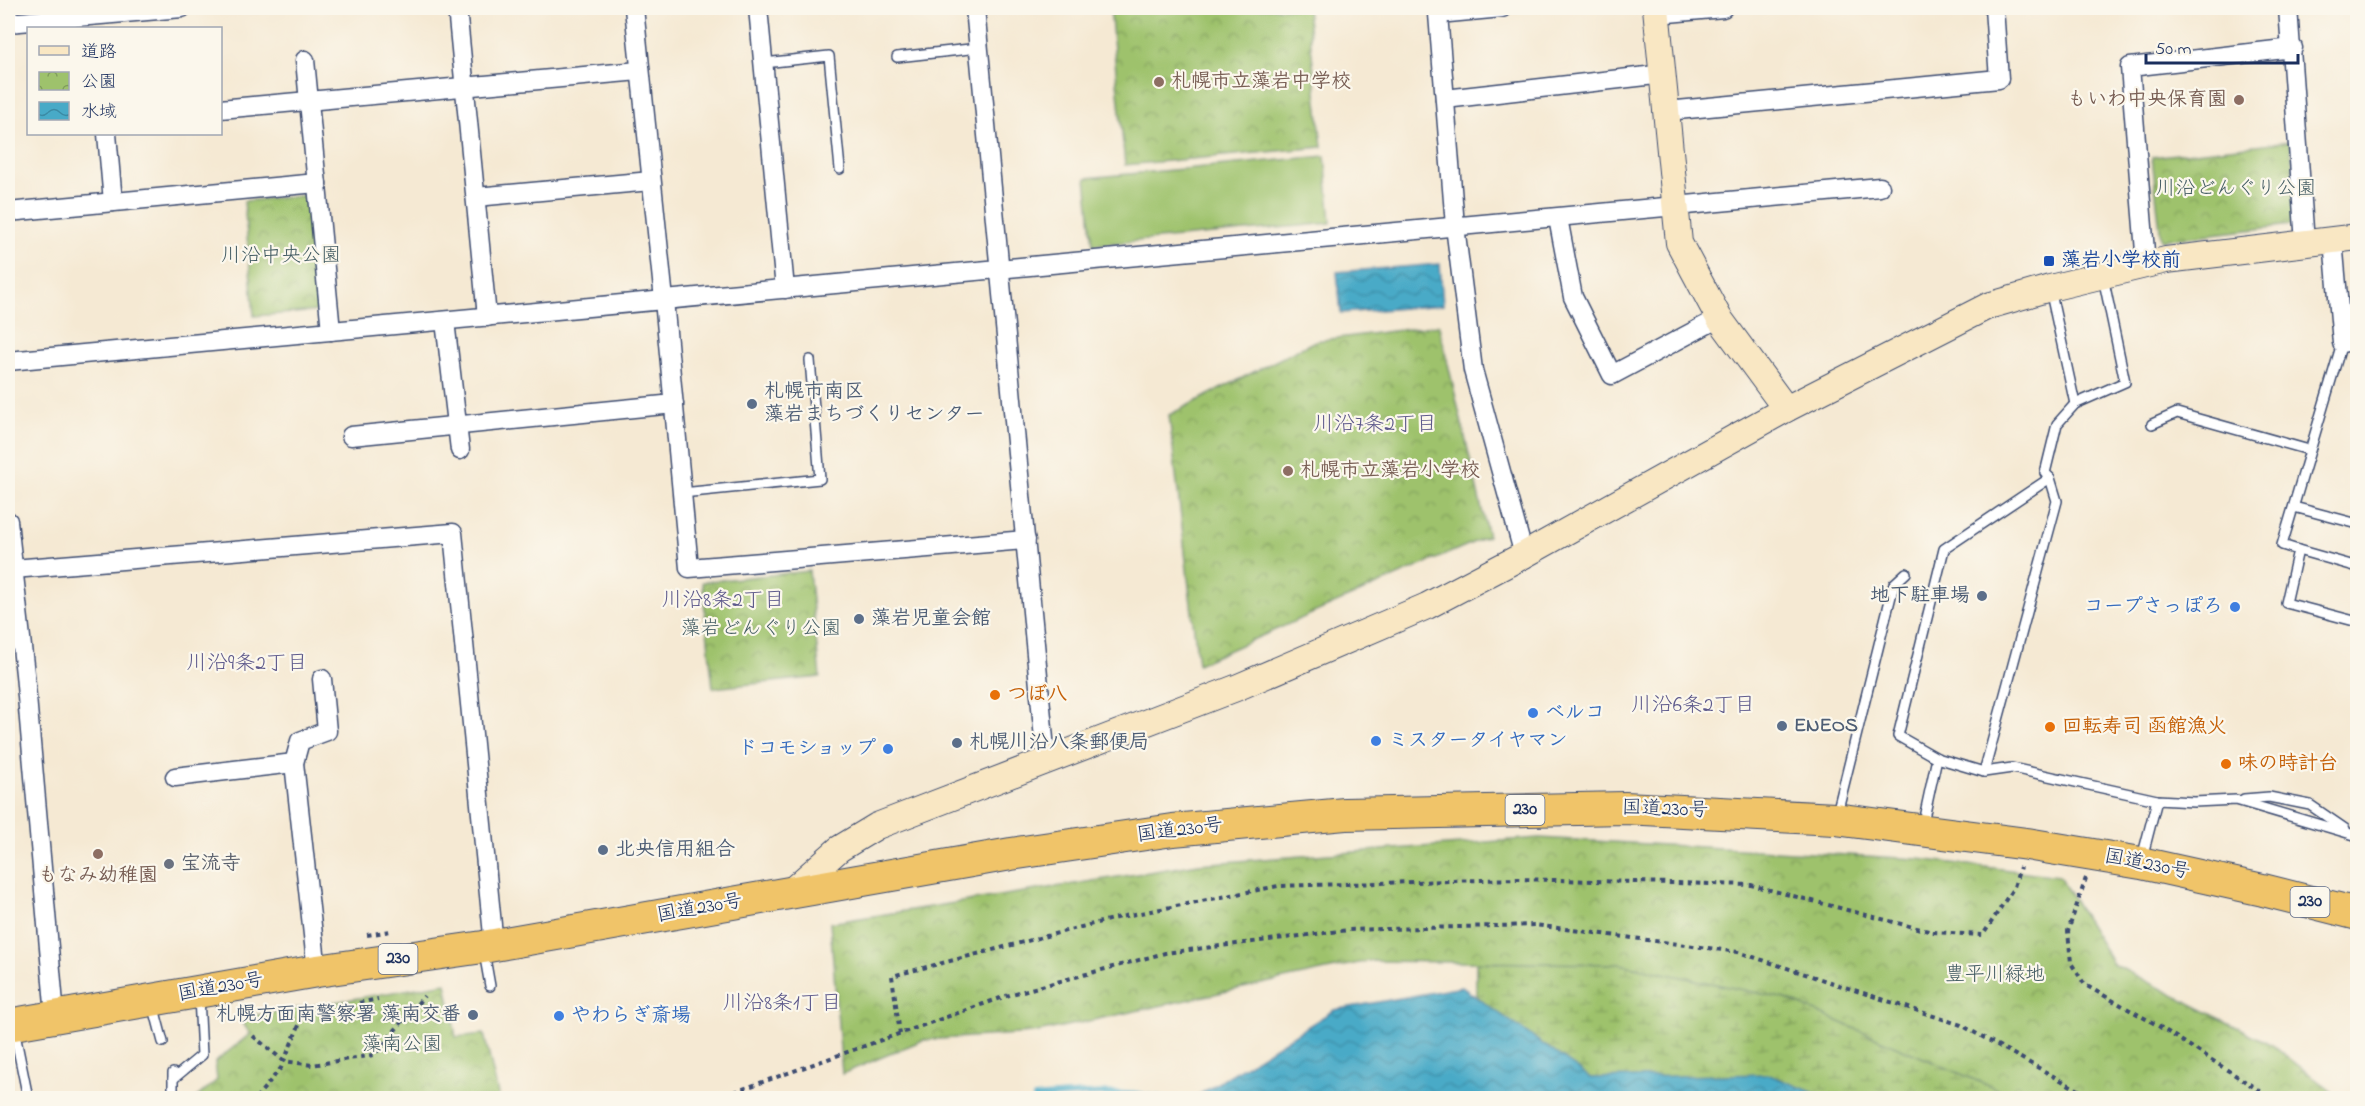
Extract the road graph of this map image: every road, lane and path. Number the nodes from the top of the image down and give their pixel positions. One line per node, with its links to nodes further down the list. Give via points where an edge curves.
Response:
1 (182, 8): 11 (street)
2 (457, 8): 19 (street)
3 (634, 8): 17 (street)
4 (758, 8): 16 (street)
5 (975, 8): 12 (street)
6 (1502, 8): 20 (street, via 1438,14)
7 (1723, 8): 10 (street)
8 (1994, 8): 23 (street, via 1999,79)
9 (2288, 8): 13 (street)
10 (1657, 11): 18 (street)
11 (8, 23)
12 (979, 48): 14 (lane); 38 (street)
13 (2293, 48): 36 (street); 37 (street, via 2130,67)
14 (897, 57)
15 (305, 60): 21 (street)
16 (764, 63): 25 (lane, via 829,56); 41 (street)
17 (639, 71): 19 (street); 26 (street)
18 (1664, 74): 20 (street); 23 (street)
19 (465, 86): 21 (street); 29 (street)
20 (1445, 99): 34 (street)
21 (309, 101): 22 (street); 27 (street)
22 (222, 109)
23 (1667, 111): 31 (street)
24 (107, 135): 30 (street)
25 (840, 169)
26 (651, 181): 29 (street); 42 (street)
27 (316, 183): 30 (street); 46 (street)
28 (1880, 187): 31 (street)
29 (476, 197): 43 (street)
30 (113, 202): 32 (street)
31 (1674, 207): 33 (street); 44 (street, via 1679,243)
32 (8, 212)
33 (1558, 218): 34 (street); 44 (street, via 1573,297 1612,375)
34 (1455, 226): 38 (street); 65 (street, via 1473,370)
35 (2345, 239): 36 (street); 47 (street)
36 (2305, 243): 37 (street)
37 (2146, 264): 39 (street)
38 (1000, 269): 41 (street); 63 (street)
39 (2102, 275): 40 (street); 51 (lane, via 2125,382)
40 (2050, 288): 51 (lane); 52 (street, via 1988,306)
41 (786, 289): 42 (street)
42 (664, 300): 43 (street); 50 (street)
43 (487, 317): 45 (street)
44 (1719, 318): 52 (street)
45 (445, 321): 46 (street); 54 (street)
46 (331, 331): 49 (street)
47 (2350, 341): 57 (lane)
48 (810, 360): 59 (lane, via 820,479)
49 (8, 361)
50 (674, 404): 54 (street); 59 (street)
51 (2075, 404): 58 (lane, via 2057,424)
52 (1786, 410): 65 (street)
53 (2152, 424): 57 (lane, via 2177,413)
54 (458, 426): 55 (street); 56 (street)
55 (351, 436)
56 (460, 450)
57 (2309, 450): 60 (lane)
58 (2047, 476): 72 (lane, via 1944,549 1898,736); 75 (lane, via 2057,501)
59 (682, 493): 63 (street, via 689,568)
60 (2294, 507): 62 (lane); 64 (lane, via 2282,545)
61 (8, 521): 67 (street)
62 (2358, 524)
63 (1026, 540): 73 (street)
64 (2298, 550): 66 (lane); 69 (lane, via 2286,603)
65 (1524, 555): 73 (street, via 1427,606 1236,688)
66 (2358, 567)
67 (13, 569): 70 (street); 89 (street, via 453,532)
68 (1906, 573): 79 (lane, via 1894,584)
69 (2358, 622)
70 (14, 642): 97 (street)
71 (322, 679): 74 (street, via 327,731 300,741)
72 (1937, 758): 75 (lane); 80 (lane)
73 (1046, 760): 85 (street, via 877,826 838,849)
74 (294, 763): 76 (street); 90 (street)
75 (1984, 772): 77 (lane, via 2012,768)
76 (175, 777)
77 (2157, 800): 78 (lane); 84 (lane)
78 (2236, 800): 81 (lane); 81 (lane, via 2269,797 2310,805)
79 (1835, 819): 80 (highway, 国道230号 / 230); 85 (highway, 国道230号 / 230, via 1625,808 1345,814 1139,835 924,868)
80 (1922, 829): 82 (highway, 国道230号 / 230)
81 (2355, 835)
82 (2027, 843): 83 (highway, 国道230号 / 230); 100 (path, via 2013,887 1983,935 1932,932 1751,885 1517,879 1278,886 1120,917 892,976)
83 (2094, 855): 84 (highway, 国道230号 / 230); 109 (path, via 2068,931 2071,963 2085,985 2157,1025)
84 (2141, 863): 86 (highway, 国道230号 / 230)
85 (788, 894): 89 (highway, 国道230号 / 230)
86 (2358, 914)
87 (391, 931): 88 (path)
88 (367, 935)
89 (489, 946): 90 (highway, 国道230号 / 230); 91 (lane)
90 (317, 971): 92 (highway, 国道230号 / 230)
91 (490, 986)
92 (199, 992): 95 (highway, 国道230号 / 230); 105 (lane, via 202,1055 173,1076)
93 (424, 996): 103 (path, via 374,1055 312,1065)
94 (378, 999): 96 (path)
95 (152, 1000): 97 (highway, 国道230号 / 230); 102 (lane)
96 (359, 1003)
97 (55, 1016): 99 (highway, 国道230号 / 230)
98 (300, 1023): 103 (path)
99 (10, 1024): 104 (lane)
100 (900, 1034): 107 (path); 108 (path, via 1012,994 1165,953 1348,930 1536,925 1738,952 1962,1025)
101 (253, 1036): 103 (path)
102 (163, 1042)
103 (284, 1061): 106 (path)
104 (28, 1098)
105 (171, 1098)
106 (256, 1098)
107 (717, 1098)
108 (2093, 1098)
109 (2271, 1098)

